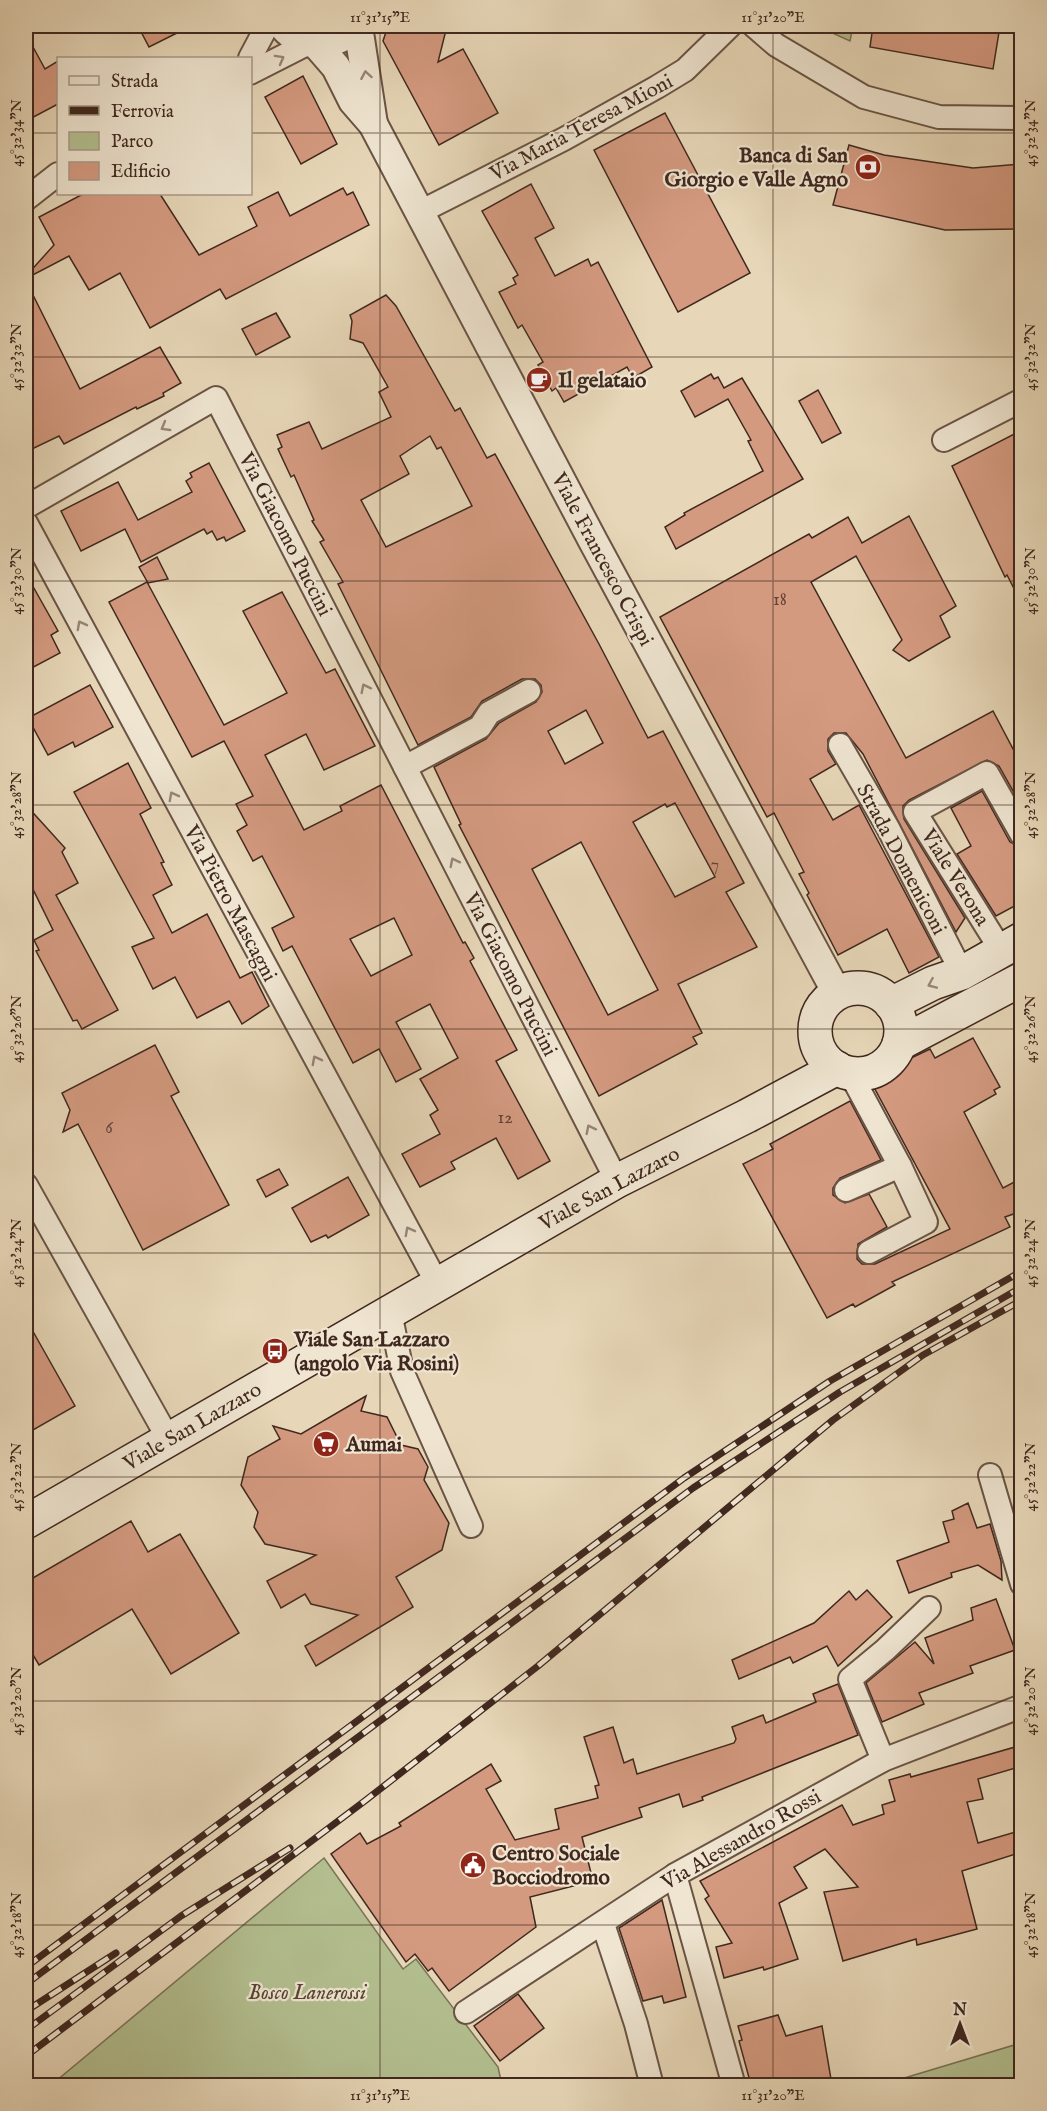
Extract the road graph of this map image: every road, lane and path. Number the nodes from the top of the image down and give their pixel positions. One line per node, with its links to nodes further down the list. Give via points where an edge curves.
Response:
1 (267, 26): 7 (street)
2 (283, 26): 6 (street, Viale Francesco Crispi, via 297,38)
3 (357, 26): 6 (street, Viale Francesco Crispi, via 340,39); 10 (street, Viale Francesco Crispi, one-way to 3)
4 (730, 26): 13 (street, Via Maria Teresa Mioni, via 685,70 657,87)
5 (754, 26): 9 (street, via 776,45 864,97 939,117)
6 (313, 43): 8 (street, one-way to 6); 10 (street, Viale Francesco Crispi, via 336,67 353,101)
7 (251, 57)
8 (252, 72)
9 (1022, 117)
10 (373, 124): 13 (street, Viale Francesco Crispi)
11 (57, 175): 12 (street)
12 (27, 195)
13 (420, 212): 25 (street, Viale Francesco Crispi)
14 (1022, 400): 15 (street)
15 (944, 440)
16 (26, 507): 20 (street, Via Giacomo Puccini, one-way to 16, via 216,398)
17 (26, 523): 34 (street, Via Pietro Mascagni, one-way to 17)
18 (529, 691): 20 (street, via 489,713 480,727)
19 (840, 745): 23 (street, Strada Domeniconi, via 888,828)
20 (405, 767): 30 (street, Via Giacomo Puccini, one-way to 20)
21 (1022, 835): 22 (street, Viale Verona, via 987,773 915,812)
22 (1011, 945): 23 (main road, Viale Verona)
23 (962, 973): 26 (main road, Viale Verona, one-way to 26)
24 (1022, 979): 27 (main road)
25 (837, 993): 26 (main road, via 869,989); 28 (main road, via 819,1014 815,1032)
26 (891, 1004): 27 (main road, via 900,1021)
27 (899, 1044): 28 (main road, via 883,1065 862,1073)
28 (836, 1063): 29 (street); 30 (main road, Viale San Lazzaro)
29 (900, 1166): 32 (street); 33 (street, via 926,1222)
30 (617, 1181): 34 (main road, Viale San Lazzaro)
31 (26, 1185): 36 (street)
32 (846, 1190)
33 (869, 1252)
34 (437, 1283): 35 (main road, Viale San Lazzaro)
35 (390, 1312): 36 (main road, Viale San Lazzaro); 39 (street, via 402,1371)
36 (169, 1440): 38 (main road, Viale San Lazzaro)
37 (990, 1476): 40 (street)
38 (26, 1520)
39 (471, 1526)
40 (1022, 1584)
41 (929, 1608): 43 (street, via 850,1679)
42 (1022, 1706): 43 (street, Via Alessandro Rossi)
43 (883, 1760): 44 (street, Via Alessandro Rossi)
44 (675, 1875): 45 (street, Via Alessandro Rossi); 48 (street)
45 (603, 1924): 46 (street, Via Alessandro Rossi); 47 (street)
46 (466, 2012)
47 (652, 2085)
48 (734, 2085)

